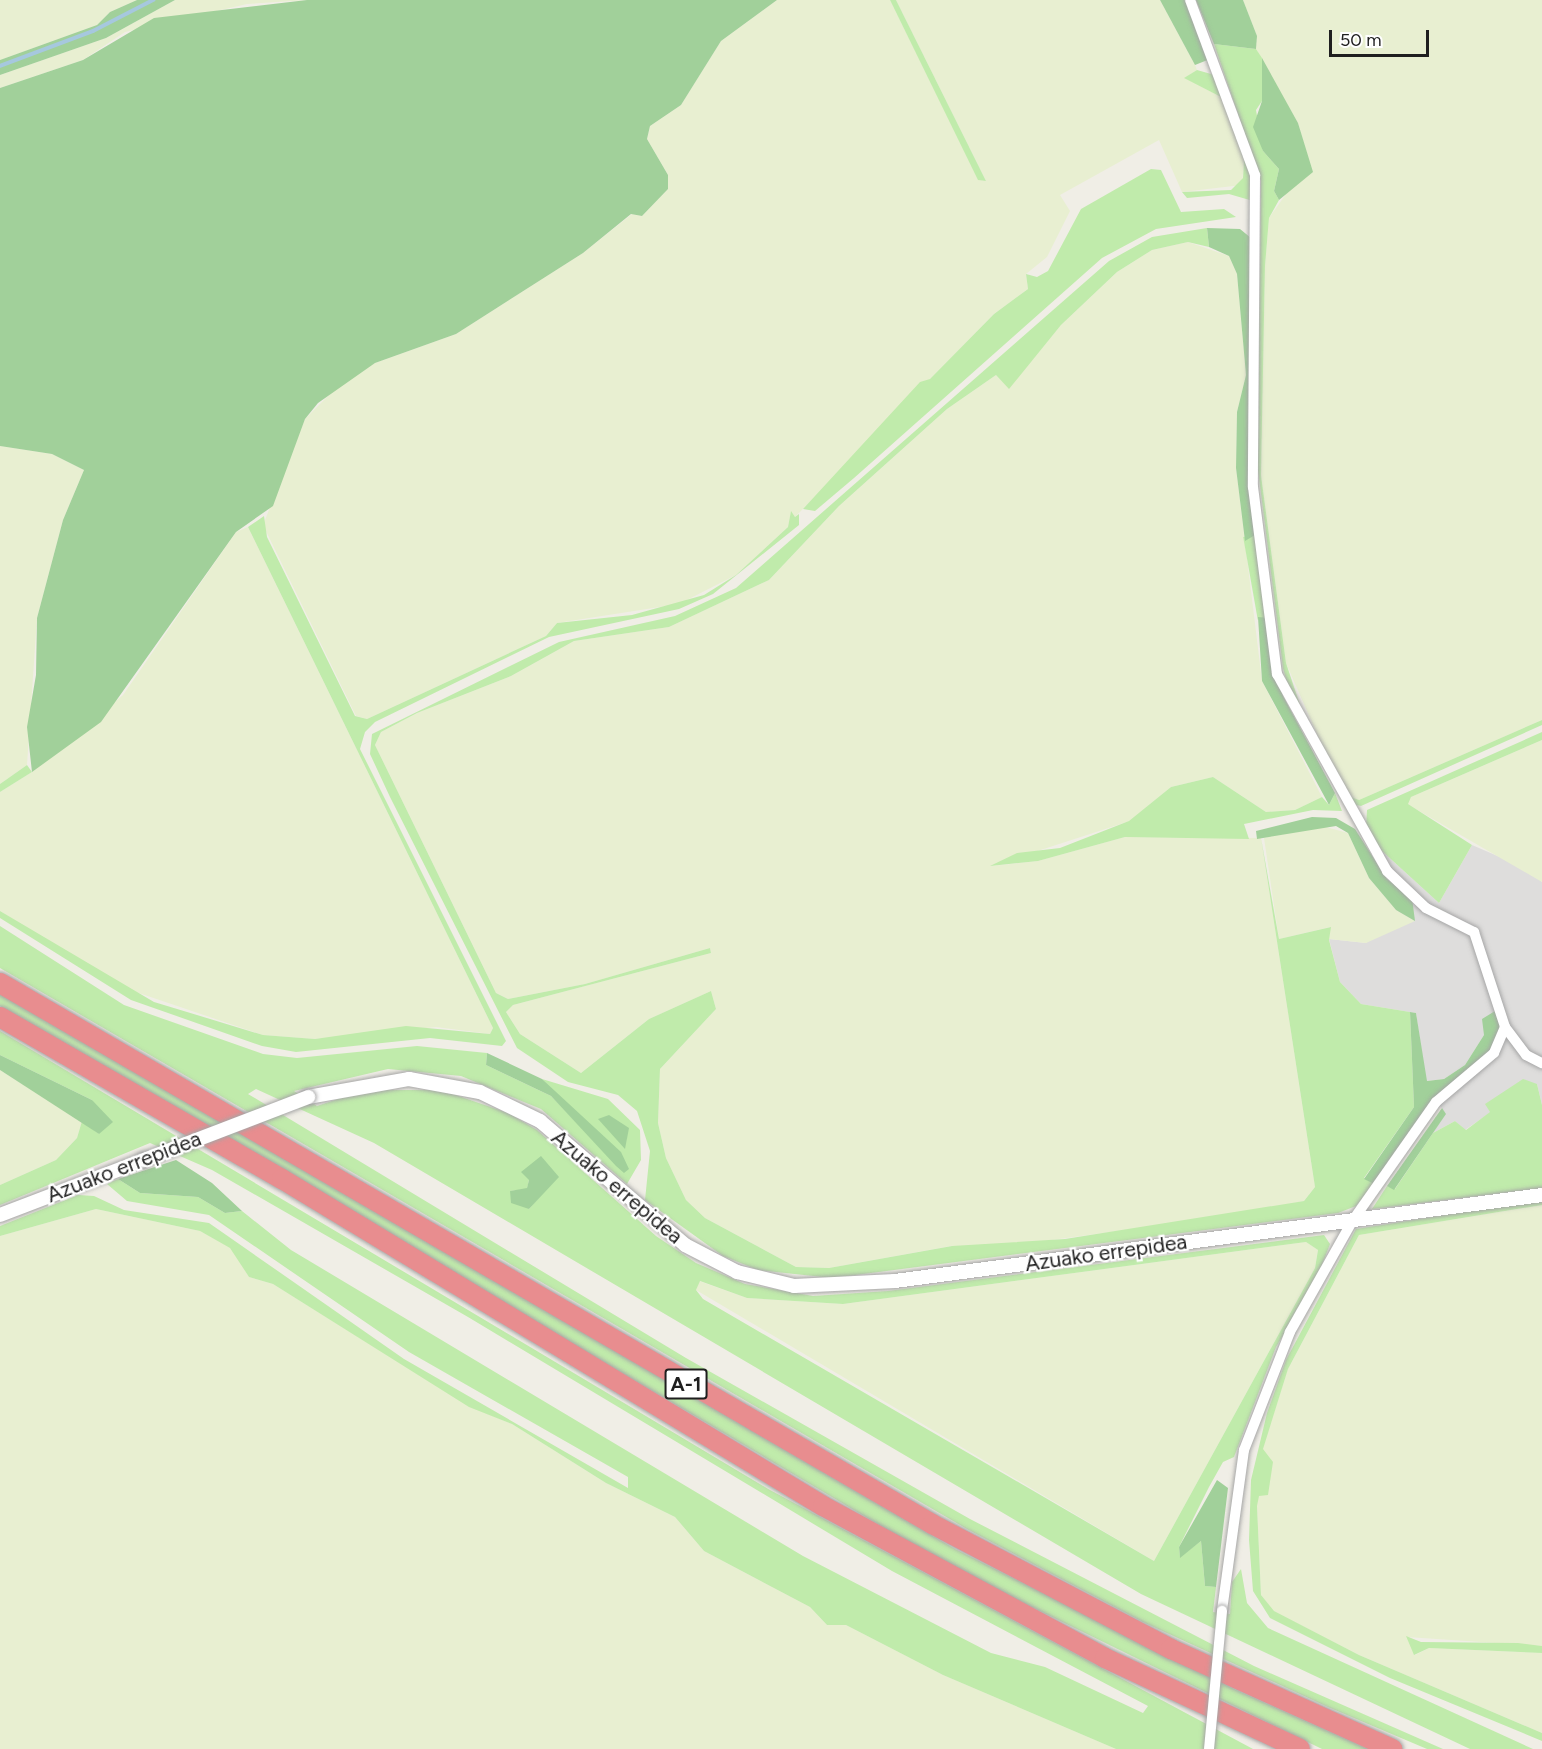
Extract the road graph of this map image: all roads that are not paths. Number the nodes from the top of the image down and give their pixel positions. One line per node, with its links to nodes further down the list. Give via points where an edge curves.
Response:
1 (1190, 0): 4 (street, via 1255,175 1252,487 1277,674 1388,871 1426,908 1474,932)
2 (0, 983): 13 (highway, A-1, via 932,1524 1171,1649)
3 (0, 1017): 9 (highway, A-1, via 282,1179 823,1506 1105,1658)
4 (1505, 1027): 5 (street, via 1526,1055); 8 (street, via 1494,1053 1436,1102)
5 (1542, 1063)
6 (1542, 1195): 8 (street, Azuako errepidea)
7 (0, 1215): 8 (street, Azuako errepidea, bridge, via 308,1097 409,1078 480,1092 540,1121 685,1245 737,1272 794,1286 895,1281)
8 (1353, 1220): 10 (street, bridge, via 1290,1332 1260,1402 1242,1462)
9 (1241, 1723): 11 (highway); 12 (highway, A-1)
10 (1209, 1749)
11 (1269, 1749)
12 (1299, 1749)
13 (1392, 1749)

